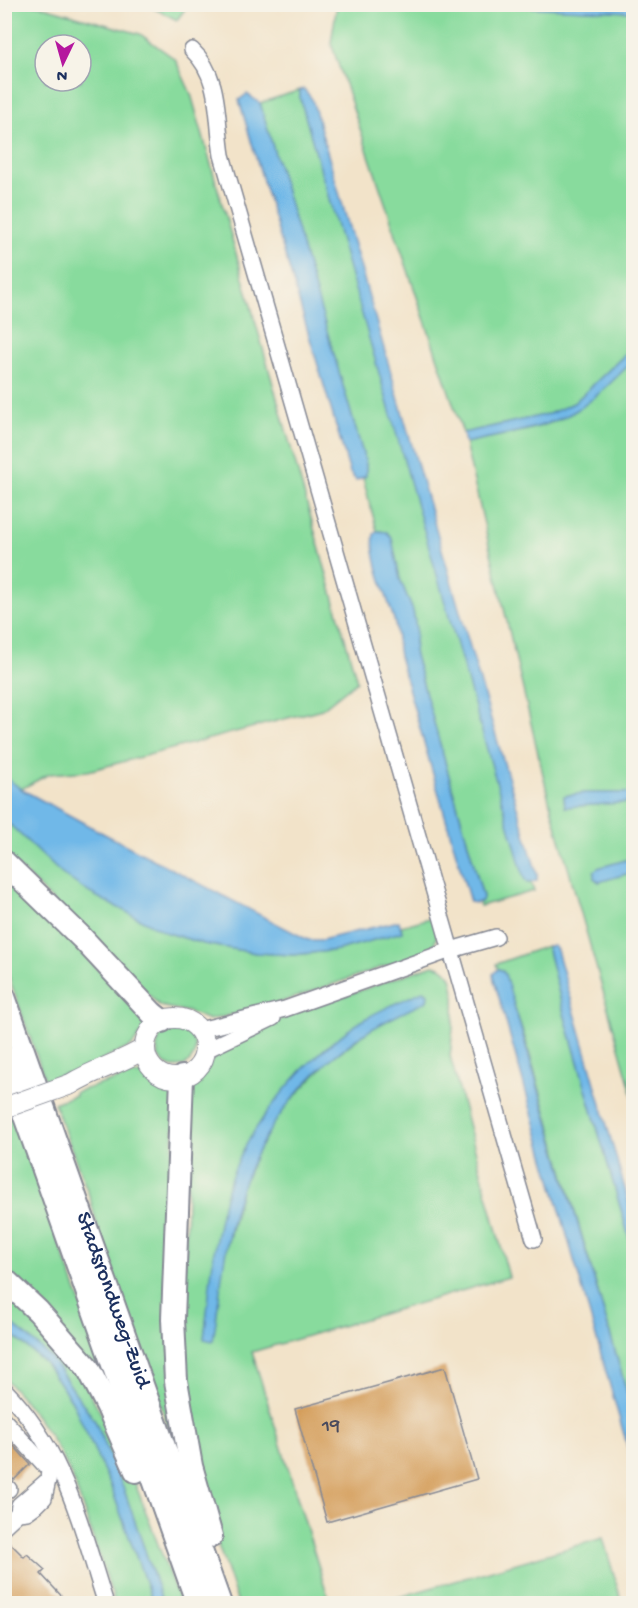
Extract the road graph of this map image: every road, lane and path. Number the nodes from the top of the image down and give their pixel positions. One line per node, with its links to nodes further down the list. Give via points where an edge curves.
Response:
1 (192, 50): 4 (street, via 209,72 214,89 222,154)
2 (4, 862): 7 (highway)
3 (496, 937): 4 (street)
4 (451, 950): 6 (street); 16 (street)
5 (4, 997): 25 (highway, Stadsrondweg-Zuid)
6 (285, 1009): 8 (street); 10 (street, via 271,1020)
7 (162, 1021): 8 (main road, via 185,1019); 9 (main road, via 151,1030)
8 (199, 1030): 10 (main road)
9 (146, 1048): 12 (main road); 14 (main road)
10 (206, 1050): 13 (main road, via 201,1065)
11 (4, 1057): 24 (highway, Stadsrondweg-Zuid)
12 (152, 1067): 13 (main road, via 166,1076); 14 (main road)
13 (182, 1077): 26 (highway, via 173,1319 176,1381 191,1466)
14 (71, 1084): 15 (main road, bridge)
15 (4, 1108)
16 (534, 1239)
17 (4, 1279): 24 (highway, via 88,1368 137,1473 172,1565)
18 (4, 1389): 23 (street, via 30,1418 61,1470)
19 (4, 1420): 22 (street, via 49,1470 48,1480 19,1505 18,1513)
20 (4, 1484): 21 (street, via 9,1489)
21 (4, 1493)
22 (4, 1526)
23 (106, 1604)
24 (196, 1604)
25 (220, 1604)
26 (231, 1604)

